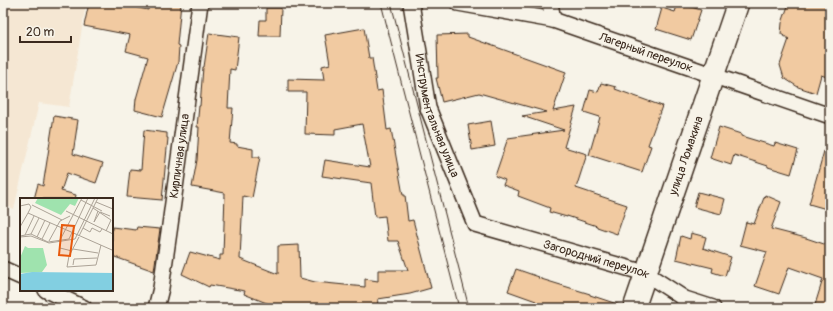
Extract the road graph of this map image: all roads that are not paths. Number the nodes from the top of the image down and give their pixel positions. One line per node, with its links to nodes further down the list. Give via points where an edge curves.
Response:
1 (200, 3): 15 (street, Кирпичная улица, via 161,288)
2 (411, 3): 9 (street, Инструментальная улица, via 428,108)
3 (458, 3): 6 (street, Лагерный переулок)
4 (550, 3): 6 (street)
5 (738, 3): 7 (main road, улица Ломакина)
6 (553, 20): 7 (street, Лагерный переулок)
7 (713, 75): 8 (street, Лагерный переулок); 11 (main road, улица Ломакина)
8 (830, 116)
9 (475, 224): 11 (street, Загородний переулок)
10 (3, 269): 12 (street)
11 (645, 273): 16 (main road, улица Ломакина); 17 (street, Загородний переулок, via 685,298)
12 (20, 278)
13 (48, 291): 14 (street)
14 (84, 308)
15 (156, 308)
16 (634, 308)
17 (713, 308)

